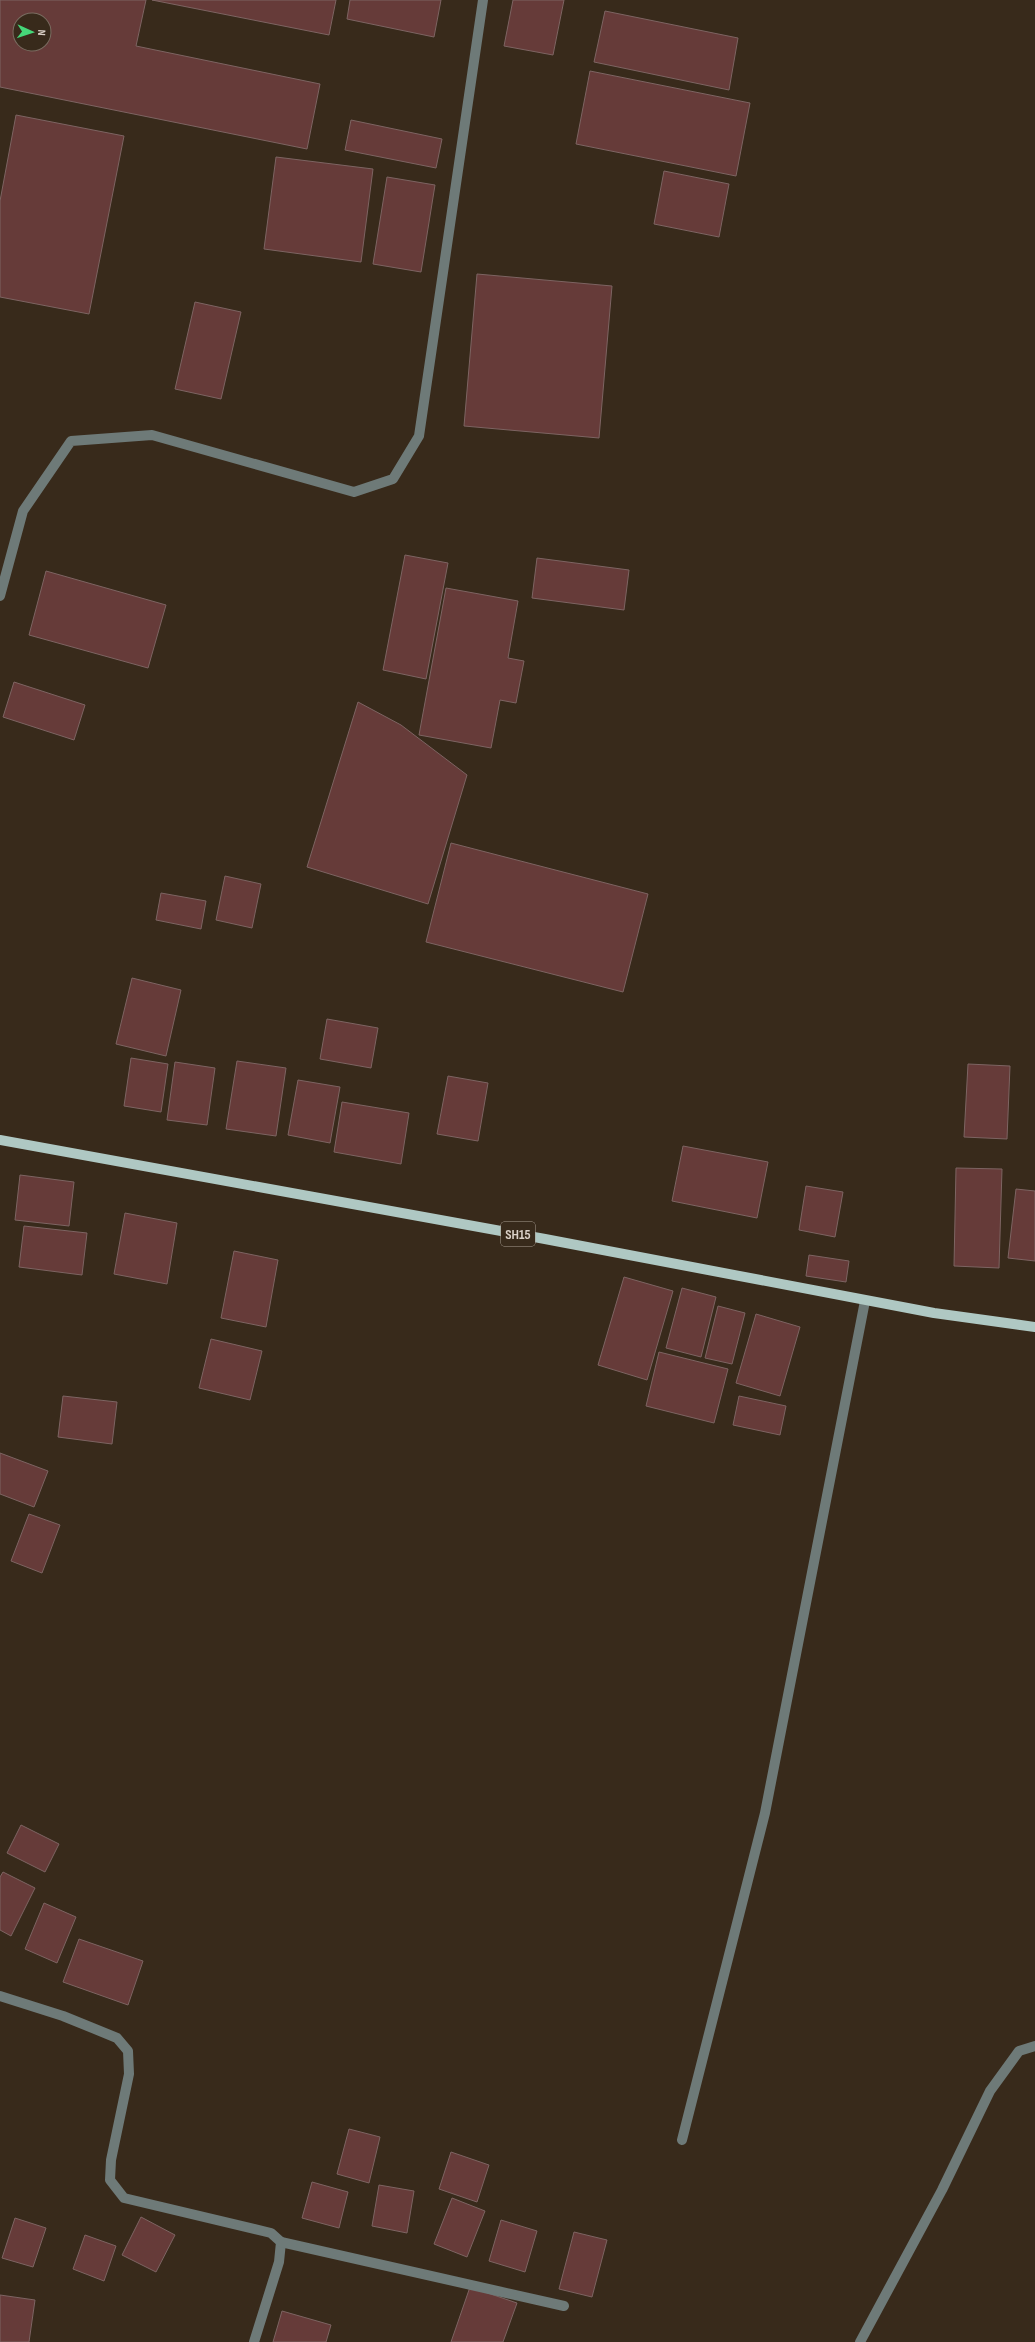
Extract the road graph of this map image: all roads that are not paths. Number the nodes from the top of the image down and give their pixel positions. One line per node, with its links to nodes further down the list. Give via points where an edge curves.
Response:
1 (483, 0): 2 (street, via 419,436 394,479 354,492 152,435 71,441 23,511)
2 (0, 596)
3 (0, 1140): 4 (main road, SH15, via 530,1236)
4 (865, 1301): 5 (main road, SH15, via 934,1314); 8 (street, via 765,1813)
5 (1035, 1328)
6 (0, 1996): 9 (street, via 63,2016 117,2038 128,2051 129,2074 111,2160 110,2180 124,2198 271,2233)
7 (1035, 2046): 12 (street, via 1019,2051 990,2091 942,2190)
8 (682, 2140)
9 (281, 2242): 10 (street); 11 (street, via 279,2262)
10 (564, 2306)
11 (254, 2342)
12 (860, 2342)

